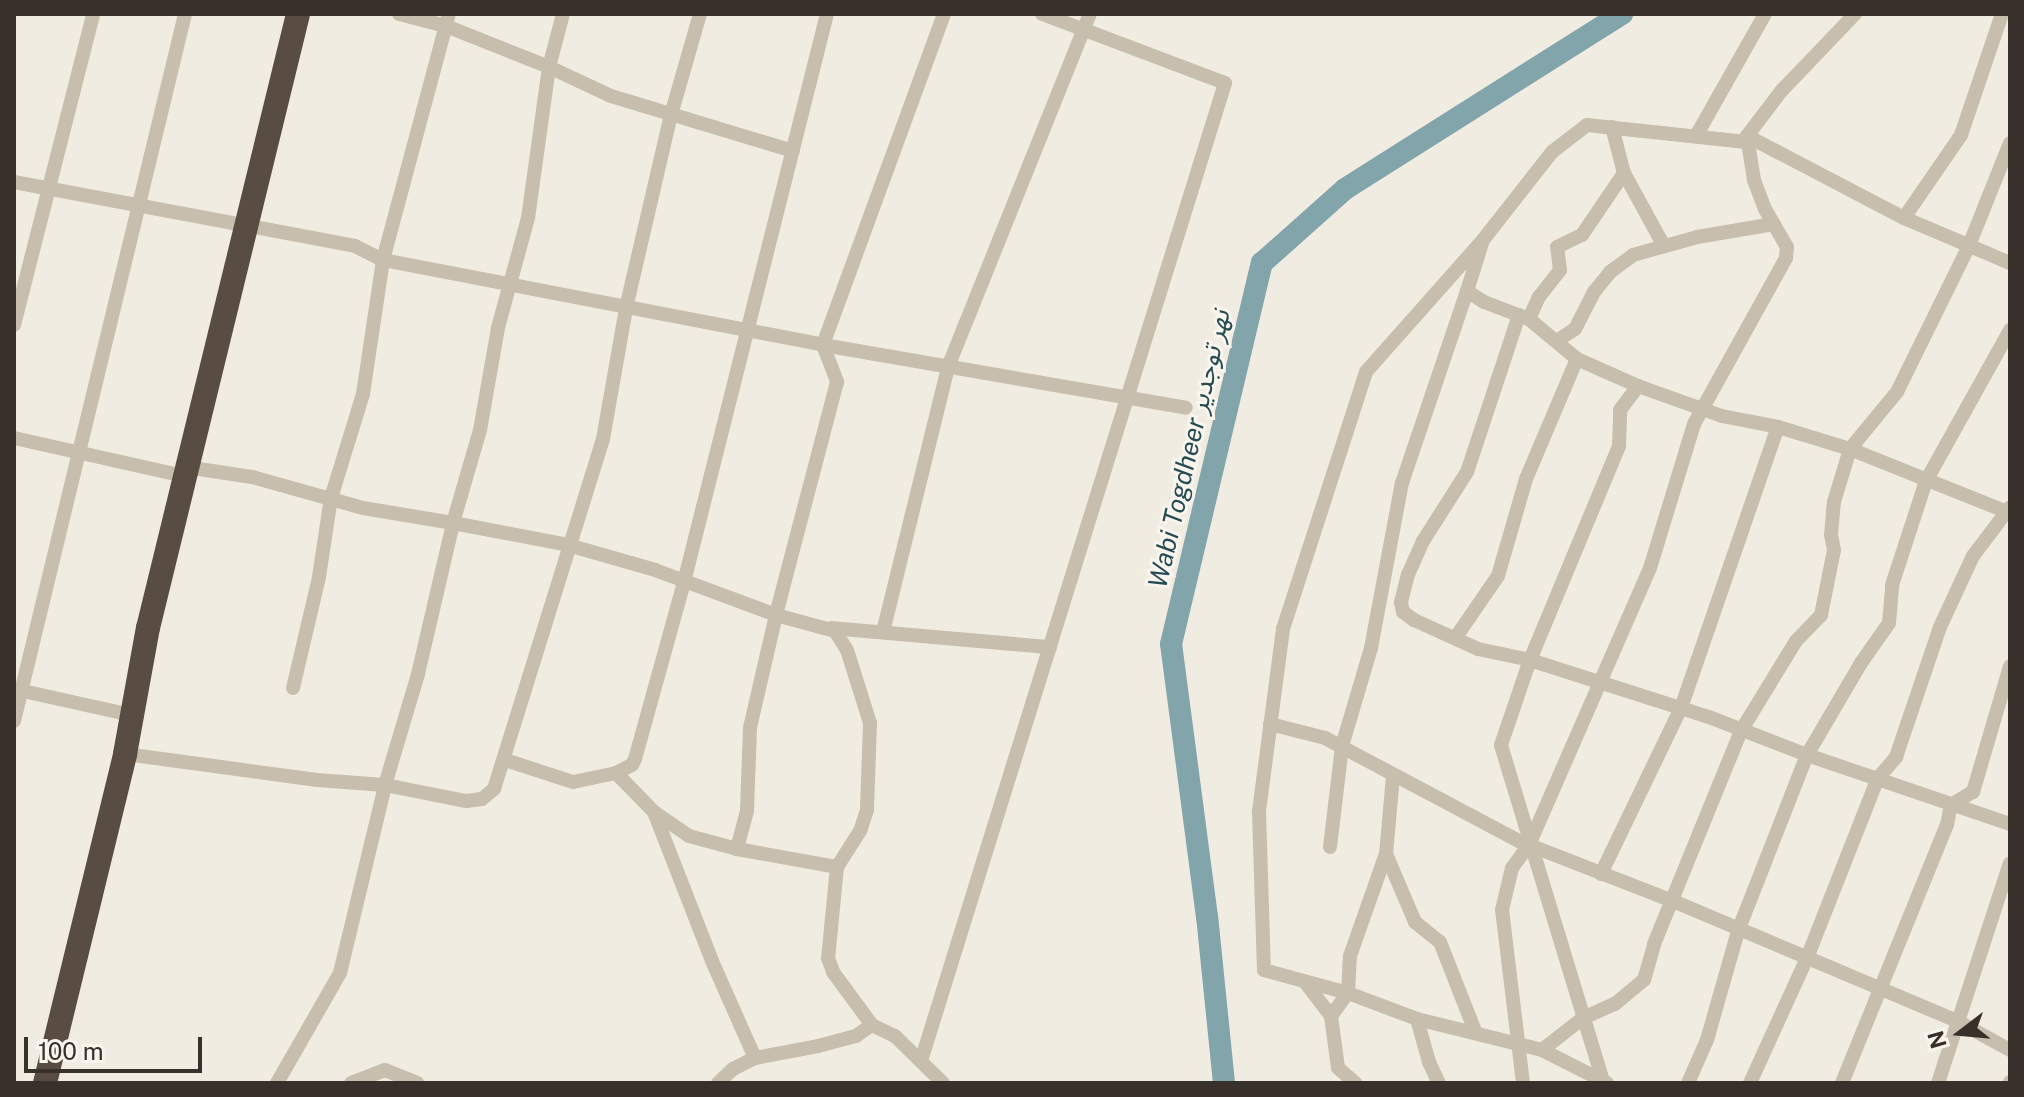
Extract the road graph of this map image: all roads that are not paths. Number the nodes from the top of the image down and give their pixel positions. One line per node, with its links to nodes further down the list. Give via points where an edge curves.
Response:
1 (93, 14): 25 (street)
2 (185, 14): 26 (street)
3 (298, 14): 29 (highway)
4 (399, 14): 14 (street)
5 (563, 14): 16 (street)
6 (700, 14): 17 (street)
7 (827, 14): 22 (street)
8 (944, 14): 43 (street)
9 (1042, 14): 15 (street)
10 (1090, 14): 15 (street)
11 (1765, 14): 19 (street)
12 (1855, 14): 20 (street, via 1782,90)
13 (2002, 14): 27 (street, via 1961,135)
14 (447, 20): 16 (street); 33 (street)
15 (1083, 29): 45 (street); 47 (street, via 1225,83)
16 (549, 67): 17 (street, via 611,96); 35 (street, via 528,218)
17 (671, 115): 22 (street); 37 (street)
18 (1612, 127): 19 (street); 23 (street); 30 (street, via 1587,125 1552,152)
19 (1696, 136): 20 (street)
20 (1746, 139): 27 (street); 28 (street, via 1754,180)
21 (2010, 143): 32 (street)
22 (793, 151): 41 (street)
23 (1624, 173): 31 (street); 38 (street, via 1582,235 1557,247 1560,270)
24 (14, 182): 25 (street)
25 (49, 189): 26 (street); 39 (street)
26 (138, 207): 29 (street); 53 (street)
27 (1904, 218): 32 (street)
28 (1774, 224): 31 (street); 49 (street, via 1787,247 1786,258)
29 (247, 225): 33 (street, via 355,246); 54 (highway)
30 (1483, 240): 36 (street); 74 (street, via 1366,372 1283,629)
31 (1664, 246): 42 (street, via 1633,255 1610,272 1575,329)
32 (1968, 248): 34 (street); 52 (street, via 1897,392)
33 (383, 260): 35 (street); 56 (street, via 363,394)
34 (2010, 263)
35 (510, 284): 37 (street); 58 (street, via 480,430)
36 (1467, 291): 38 (street); 76 (street, via 1402,483 1371,648)
37 (626, 308): 41 (street); 59 (street, via 603,439)
38 (1524, 317): 42 (street); 64 (street, via 1467,472 1423,541 1402,596 1403,612)
39 (14, 325)
40 (2010, 330): 55 (street)
41 (748, 331): 43 (street); 60 (street)
42 (1558, 340): 44 (street)
43 (823, 345): 45 (street); 61 (street, via 837,382)
44 (1577, 359): 46 (street); 64 (street, via 1526,479 1498,576)
45 (948, 367): 47 (street); 63 (street)
46 (1638, 386): 49 (street); 66 (street, via 1620,410 1619,446)
47 (1127, 398): 48 (street); 65 (street)
48 (1186, 408)
49 (1703, 410): 50 (street); 68 (street, via 1694,424 1650,568)
50 (1778, 427): 52 (street); 71 (street)
51 (14, 438): 53 (street)
52 (1850, 449): 55 (street); 75 (street, via 1834,502 1834,550 1821,615 1796,641)
53 (80, 453): 54 (street); 70 (street)
54 (185, 471): 56 (street, via 252,477); 72 (highway)
55 (1926, 481): 57 (street); 78 (street, via 1892,585 1889,623)
56 (331, 498): 58 (street); 69 (street)
57 (2009, 511): 82 (street, via 1973,556 1940,627 1896,757)
58 (453, 523): 59 (street); 83 (street, via 418,674)
59 (568, 545): 60 (street); 79 (street)
60 (684, 582): 61 (street); 80 (street, via 635,759)
61 (776, 615): 62 (street); 89 (street, via 750,728 747,811)
62 (831, 628): 63 (street); 92 (street, via 847,650 870,723 867,810)
63 (883, 632): 65 (street)
64 (1456, 637): 66 (street, via 1492,654)
65 (1050, 647): 110 (street)
66 (1530, 660): 68 (street); 87 (street, via 1501,745)
67 (2010, 666): 84 (street, via 1973,792)
68 (1596, 684): 71 (street); 87 (street)
69 (293, 688)
70 (17, 690): 72 (street); 73 (street)
71 (1681, 708): 75 (street); 93 (street)
72 (131, 715): 77 (highway)
73 (14, 721)
74 (1270, 724): 76 (street); 97 (street, via 1259,812 1264,970)
75 (1741, 731): 78 (street); 94 (street)
76 (1342, 746): 81 (street); 88 (street)
77 (125, 754): 83 (street); 112 (highway)
78 (1807, 755): 82 (street); 95 (street)
79 (505, 760): 80 (street, via 573,782); 83 (street, via 494,789 482,799 466,801)
80 (616, 773): 85 (street)
81 (1393, 776): 87 (street); 90 (street)
82 (1878, 778): 84 (street); 96 (street)
83 (385, 785): 113 (street, via 340,973)
84 (1951, 805): 86 (street); 98 (street)
85 (654, 812): 89 (street, via 689,836); 109 (street)
86 (2010, 824)
87 (1529, 845): 93 (street); 101 (street); 106 (street, via 1512,868 1502,910)
88 (1330, 847)
89 (737, 849): 92 (street)
90 (1386, 854): 99 (street, via 1350,956); 105 (street, via 1415,922 1440,942)
91 (2010, 863): 103 (street)
92 (837, 867): 104 (street, via 828,958)
93 (1601, 874): 94 (street)
94 (1673, 901): 95 (street); 101 (street, via 1644,980 1615,1004)
95 (1738, 931): 96 (street); 121 (street, via 1707,1040)
96 (1807, 958): 98 (street); 122 (street)
97 (1304, 982): 99 (street); 100 (street)
98 (1878, 990): 103 (street); 123 (street)
99 (1348, 993): 100 (street); 102 (street)
100 (1331, 1016): 118 (street, via 1338,1068)
101 (1583, 1018): 107 (street); 111 (street)
102 (1417, 1019): 105 (street); 119 (street)
103 (1959, 1022): 108 (street); 124 (street)
104 (872, 1025): 109 (street, via 856,1036); 110 (street, via 895,1036)
105 (1475, 1031): 106 (street)
106 (1519, 1044): 107 (street); 120 (street)
107 (1542, 1050): 111 (street)
108 (2010, 1050)
109 (755, 1058): 116 (street)
110 (921, 1061): 117 (street)
111 (1605, 1082)
112 (45, 1083)
113 (277, 1083)
114 (351, 1083): 115 (street, via 385,1070)
115 (417, 1083)
116 (718, 1083)
117 (943, 1083)
118 (1355, 1083)
119 (1439, 1083)
120 (1523, 1083)
121 (1688, 1083)
122 (1750, 1083)
123 (1842, 1083)
124 (1938, 1083)

